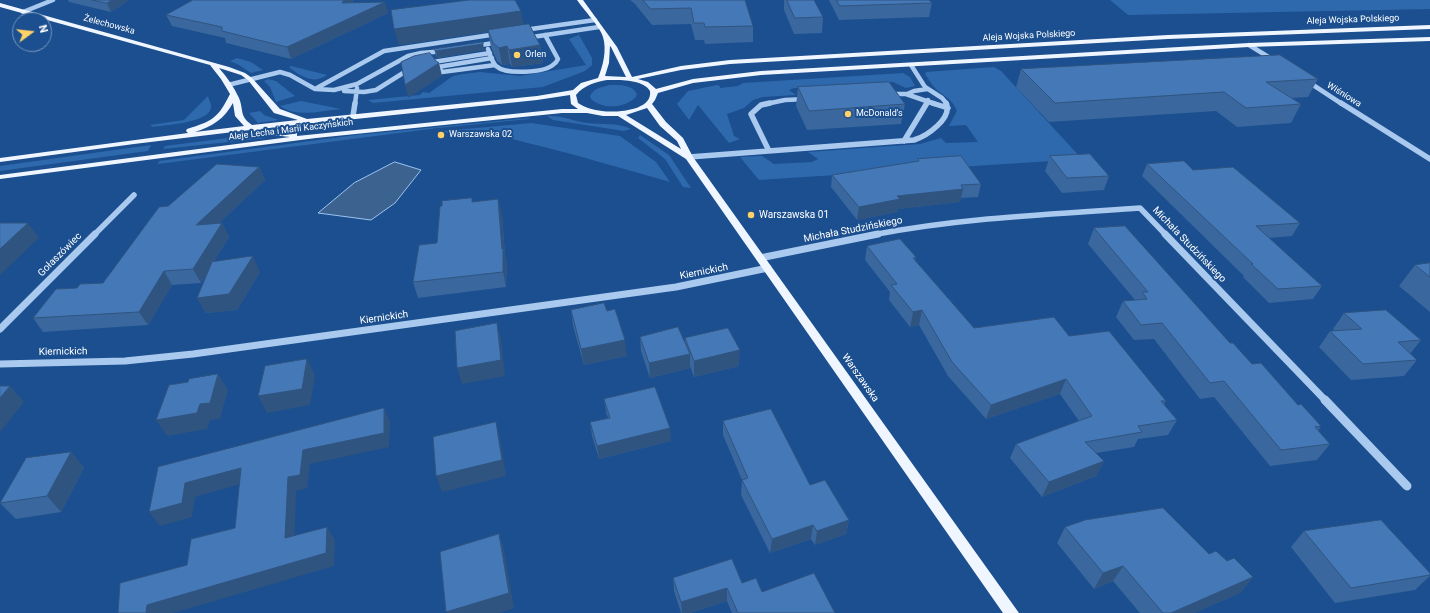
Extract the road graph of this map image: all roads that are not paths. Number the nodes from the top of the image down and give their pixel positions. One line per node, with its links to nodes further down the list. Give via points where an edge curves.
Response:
1 (52, 0): 4 (street)
2 (580, 0): 6 (main road)
3 (0, 5): 4 (main road, Żelechowska)
4 (23, 12)
5 (52, 20): 22 (main road, Żelechowska)
6 (595, 20): 7 (main road); 9 (street)
7 (599, 27): 11 (street); 12 (main road)
8 (1430, 27): 31 (main road, Aleja Wojska Polskiego, via 1197,35 730,62 681,68)
9 (518, 31)
10 (503, 34): 35 (street, via 384,51)
11 (545, 35): 13 (street); 26 (street, via 558,58 554,65 544,69 516,72 500,70)
12 (606, 36): 31 (main road); 32 (main road, via 608,56)
13 (523, 39)
14 (1430, 39): 16 (main road)
15 (508, 41): 19 (street)
16 (1249, 45): 24 (street); 27 (main road)
17 (468, 47): 19 (street)
18 (453, 49): 20 (street)
19 (488, 49): 20 (street); 21 (street)
20 (432, 57): 23 (street); 28 (street); 33 (street, via 409,56)
21 (492, 58): 26 (street); 28 (street)
22 (212, 64): 30 (main road, Żelechowska, via 243,74); 34 (main road)
23 (422, 64)
24 (1280, 64)
25 (416, 65): 38 (street, via 377,90)
26 (495, 65): 28 (street, via 447,72 442,72)
27 (911, 65): 36 (street); 40 (main road, via 728,76 680,83)
28 (438, 67)
29 (1299, 76): 58 (street, Wiśniowa)
30 (250, 79): 34 (street); 35 (street, via 280,72); 51 (main road, Żelechowska, via 277,111)
31 (630, 79): 32 (main road); 40 (main road, via 646,84)
32 (600, 80): 39 (main road, via 587,83)
33 (358, 85): 37 (street); 38 (street)
34 (228, 86): 43 (main road)
35 (315, 89): 37 (street)
36 (927, 89): 42 (street); 47 (street, via 945,101)
37 (333, 90): 38 (street)
38 (357, 91): 50 (street)
39 (575, 92): 48 (main road, via 575,104); 50 (main road, Aleje Lecha i Marii Kaczyńskich)
40 (653, 92): 46 (main road, via 653,98)
41 (880, 94): 42 (street)
42 (906, 94): 45 (street)
43 (233, 95): 52 (main road, via 240,117); 54 (main road, via 225,114 214,122)
44 (816, 99): 56 (street, via 773,102 760,105 753,111 751,114)
45 (928, 100): 47 (street); 55 (street)
46 (648, 104): 49 (main road); 57 (main road, Warszawska, via 663,124 680,140)
47 (948, 108): 55 (street, via 948,112 930,134)
48 (586, 111): 49 (main road, Aleje Lecha i Marii Kaczyńskich); 53 (main road, Aleje Lecha i Marii Kaczyńskich, via 562,111)
49 (619, 114): 57 (main road, Warszawska)
50 (353, 116): 51 (main road, Aleje Lecha i Marii Kaczyńskich)
51 (310, 121): 52 (main road, Aleje Lecha i Marii Kaczyńskich)
52 (253, 128): 53 (main road, via 268,132); 54 (main road, Aleje Lecha i Marii Kaczyńskich)
53 (316, 136): 60 (main road, Aleje Lecha i Marii Kaczyńskich)
54 (163, 138): 59 (main road, Aleje Lecha i Marii Kaczyńskich)
55 (904, 141): 56 (street)
56 (769, 151): 57 (street)
57 (688, 158): 62 (main road, Warszawska)
58 (1430, 159)
59 (0, 160)
60 (0, 177)
61 (134, 195): 64 (street, Gołaszówiec)
62 (760, 258): 63 (main road, Warszawska); 66 (street, Michała Studzińskiego, via 897,230 950,223 1044,213 1140,208)
63 (768, 268): 65 (street, Kiernickich, via 676,287 193,354 125,361); 67 (main road, Warszawska)
64 (0, 329)
65 (0, 364)
66 (1407, 486)
67 (1012, 613)

